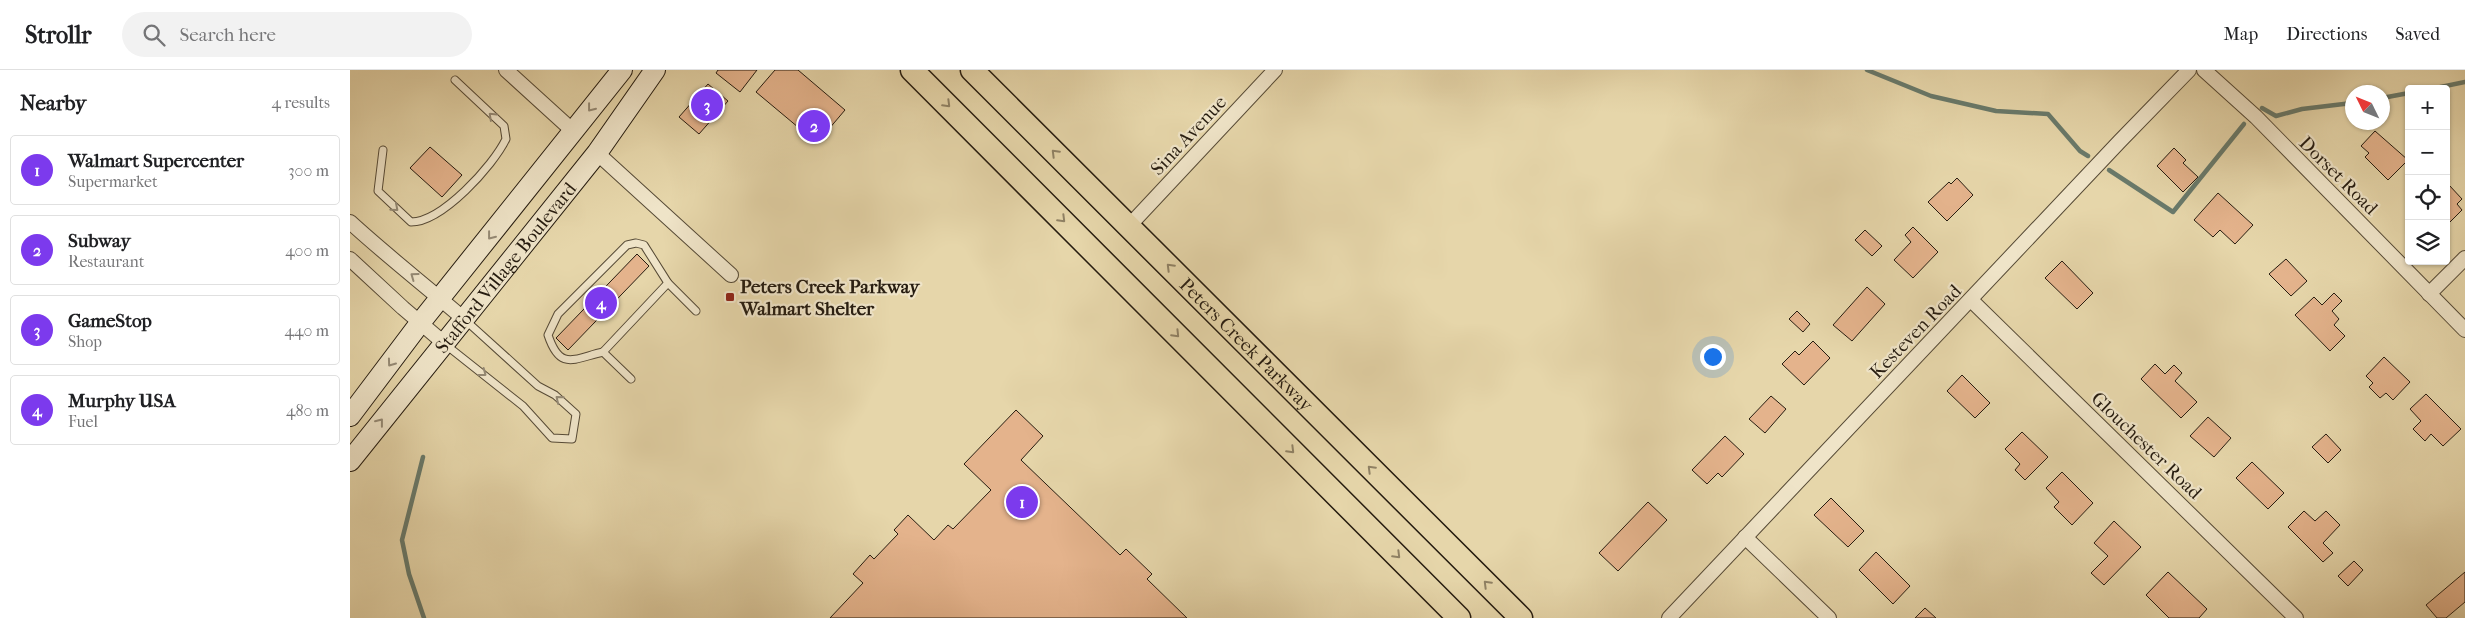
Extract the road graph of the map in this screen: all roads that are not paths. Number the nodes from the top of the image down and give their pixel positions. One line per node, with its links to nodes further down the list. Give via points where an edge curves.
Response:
1 (506, 70): 10 (street)
2 (622, 70): 10 (main road, Stafford Village Boulevard, one-way to 10)
3 (655, 70): 12 (main road, Stafford Village Boulevard)
4 (912, 70): 32 (main road, one-way to 32)
5 (972, 70): 14 (main road, Peters Creek Parkway, one-way to 5)
6 (1275, 70): 14 (street, Sina Avenue)
7 (2189, 70): 21 (street, Kesteven Road)
8 (2204, 70): 19 (street, Dorset Road, via 2256,117)
9 (455, 80): 11 (lane, one-way to 9, via 378,191 411,222 421,222 448,207 492,160 506,139 504,126)
10 (573, 131): 20 (main road, Stafford Village Boulevard, one-way to 20)
11 (383, 150)
12 (597, 153): 17 (street); 23 (main road, Stafford Village Boulevard)
13 (351, 225): 20 (street, one-way to 13)
14 (1129, 226): 33 (main road, Peters Creek Parkway, one-way to 14)
15 (2465, 258): 19 (street)
16 (350, 259): 24 (street)
17 (731, 275)
18 (668, 283): 22 (lane); 27 (lane); 27 (lane, via 644,245 627,245 558,314 548,335 553,351 560,358 567,360)
19 (2430, 294): 25 (street, Dorset Road)
20 (441, 299): 23 (street); 24 (main road, Stafford Village Boulevard)
21 (1971, 300): 31 (street, Kesteven Road); 36 (street, Glouchester Road)
22 (696, 311)
23 (464, 319): 26 (main road, Stafford Village Boulevard); 26 (lane, one-way to 23, via 523,406 552,438 572,439 576,414 555,395 538,386)
24 (420, 323): 26 (street); 29 (main road, Stafford Village Boulevard, one-way to 29)
25 (2465, 330)
26 (444, 343): 30 (main road, Stafford Village Boulevard, one-way to 26)
27 (603, 352): 28 (lane)
28 (631, 379)
29 (350, 416)
30 (350, 461)
31 (1746, 536): 34 (street, Kesteven Road); 35 (street)
32 (1459, 618)
33 (1521, 618)
34 (1669, 618)
35 (1829, 618)
36 (2296, 618)

